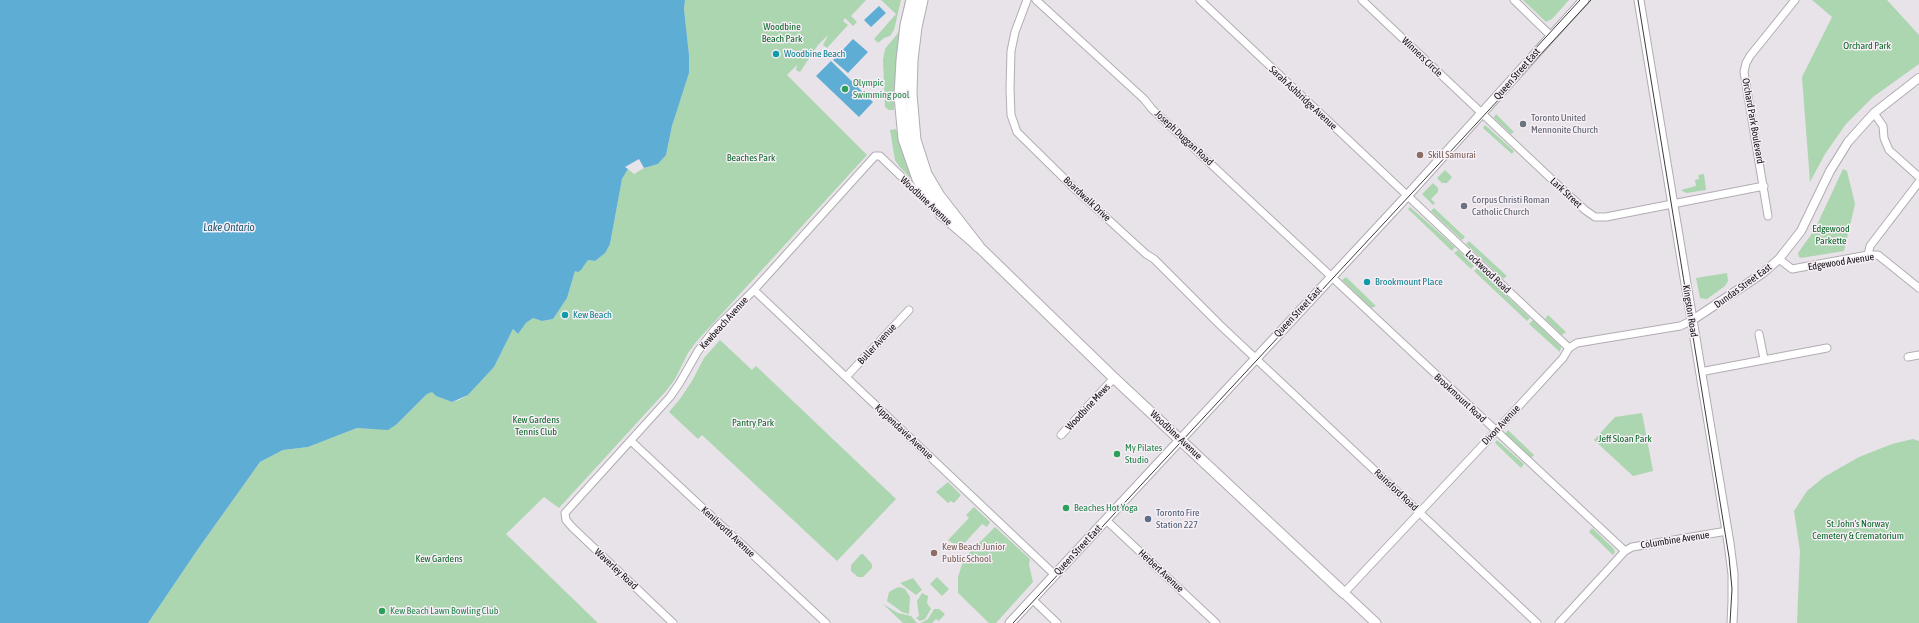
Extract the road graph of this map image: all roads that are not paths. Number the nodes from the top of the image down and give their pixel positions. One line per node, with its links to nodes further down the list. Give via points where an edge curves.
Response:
1 (912, 0): 21 (highway, via 902,60 900,96 904,139 918,179)
2 (922, 0): 23 (highway, Woodbine Avenue, via 912,60 912,119 920,156 926,174 939,196)
3 (1027, 0): 36 (street, Boardwalk Drive, via 1015,32 1011,52 1011,115 1016,132 1154,259)
4 (1036, 0): 26 (street, Joseph Duggan Road)
5 (1200, 0): 19 (street, Sarah Ashbridge Avenue)
6 (1362, 0): 14 (street, Winners Circle)
7 (1514, 0): 11 (street)
8 (1584, 0): 11 (main road, Queen Street East)
9 (1640, 0): 20 (main road, Kingston Road)
10 (1794, 0): 18 (street, Orchard Park Boulevard, via 1746,63 1744,72)
11 (1551, 36): 14 (main road, Queen Street East)
12 (1919, 78): 13 (street, Dundas Street East)
13 (1874, 113): 16 (street, via 1883,126 1889,150); 25 (street, Dundas Street East, via 1839,155 1801,231)
14 (1481, 114): 19 (main road, Queen Street East); 20 (street, Lark Street, via 1584,210 1595,217 1606,218)
15 (875, 156): 21 (street, Woodbine Avenue, via 880,156); 28 (street, Kewbeach Avenue)
16 (1919, 177)
17 (1919, 182): 24 (street, via 1870,246)
18 (1764, 186): 20 (street); 22 (street, Orchard Park Boulevard)
19 (1407, 196): 26 (main road, Queen Street East); 32 (street, Lockwood Road)
20 (1672, 204): 30 (main road, Kingston Road)
21 (942, 215): 23 (main road, Woodbine Avenue)
22 (1768, 216)
23 (978, 246): 40 (main road, Woodbine Avenue)
24 (1868, 255): 25 (street, Edgewood Avenue, via 1792,269); 27 (street, Edgewood Avenue, via 1878,255)
25 (1779, 259): 30 (street, Dundas Street East, via 1763,273)
26 (1331, 277): 36 (main road, Queen Street East); 41 (street, Brookmount Road)
27 (1919, 288)
28 (754, 290): 39 (street, Kippendavie Avenue); 44 (street, Kewbeach Avenue, via 711,335 698,351 679,384)
29 (909, 310): 39 (street, Buller Avenue)
30 (1691, 321): 32 (street, via 1680,326 1578,343); 38 (main road, Kingston Road)
31 (1759, 334): 37 (street)
32 (1569, 348): 41 (street, Dixon Avenue)
33 (1827, 348): 37 (street)
34 (1919, 355): 35 (street)
35 (1908, 357)
36 (1256, 358): 43 (main road, Queen Street East); 45 (street, Rainsford Road)
37 (1764, 359): 38 (street)
38 (1700, 372): 48 (main road, Kingston Road)
39 (846, 377): 50 (street, Kippendavie Avenue)
40 (1114, 378): 42 (street, Woodbine Mews); 43 (main road, Woodbine Avenue)
41 (1496, 431): 45 (street, Dixon Avenue); 49 (street, Brookmount Road)
42 (1061, 435)
43 (1181, 440): 47 (main road, Queen Street East); 51 (main road, Woodbine Avenue)
44 (631, 441): 46 (street, Kewbeach Avenue); 54 (street, Kenilworth Avenue)
45 (1420, 512): 51 (street, Dixon Avenue); 59 (street, Rainsford Road)
46 (565, 513): 53 (street, Waverley Road, via 566,520 572,527)
47 (1106, 520): 50 (main road, Queen Street East); 57 (street, Herbert Avenue)
48 (1727, 531): 49 (street, Columbine Avenue, via 1632,547); 61 (main road, Kingston Road, via 1732,574)
49 (1625, 551): 60 (street, Columbine Avenue)
50 (1055, 575): 52 (main road, Queen Street East)
51 (1344, 593): 58 (main road, Woodbine Avenue)
52 (1032, 599): 55 (main road, Queen Street East); 56 (street)
53 (673, 623)
54 (826, 623)
55 (1010, 623)
56 (1057, 623)
57 (1216, 623)
58 (1376, 623)
59 (1537, 623)
60 (1559, 623)
61 (1732, 623)

